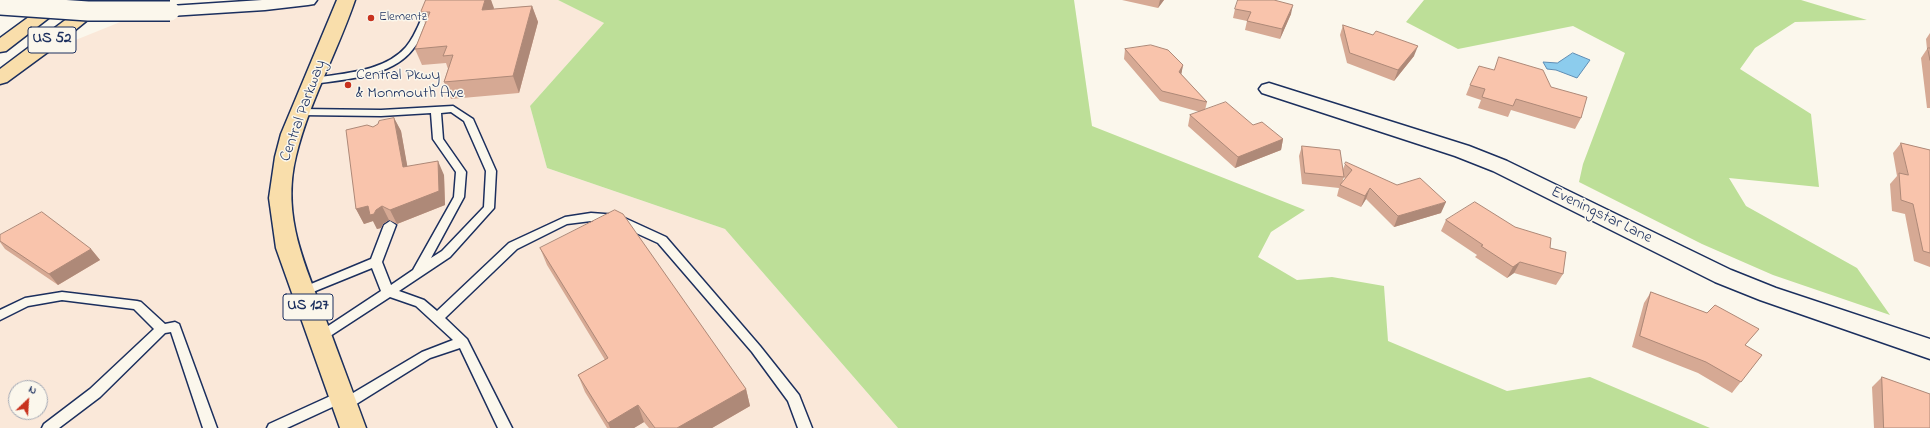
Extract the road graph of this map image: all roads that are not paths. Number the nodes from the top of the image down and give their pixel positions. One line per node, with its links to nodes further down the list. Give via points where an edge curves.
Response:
1 (12, 0): 8 (main road)
2 (63, 0): 9 (main road)
3 (103, 0): 10 (main road, US 52)
4 (308, 0): 7 (street, bridge, via 145,12)
5 (346, 0): 11 (main road, Central Parkway / US 127)
6 (434, 0): 11 (lane, via 408,50 392,62 373,71)
7 (0, 5)
8 (0, 9)
9 (0, 47)
10 (0, 78)
11 (314, 81): 14 (main road, Central Parkway / US 127)
12 (1269, 89): 27 (street, Eveningstar Lane, via 1462,151 1500,166 1723,276 1768,294)
13 (436, 110): 15 (lane); 19 (lane, via 438,139 461,172 459,198); 19 (lane, via 453,109 468,119 491,171 489,208 446,254)
14 (301, 112): 15 (lane); 20 (main road, Central Parkway / US 127, via 288,146 281,182 281,218 287,248)
15 (381, 113): 16 (lane)
16 (380, 125)
17 (390, 226): 18 (lane)
18 (376, 262): 20 (lane); 21 (lane)
19 (418, 272): 21 (lane)
20 (303, 292): 25 (main road, Central Parkway / US 127)
21 (387, 292): 23 (lane, via 420,303); 25 (lane)
22 (0, 315): 24 (lane, via 25,302 62,296 137,305)
23 (437, 318): 26 (lane); 34 (lane, via 513,246 565,221 591,217 614,218 662,240 756,349 794,398)
24 (162, 329): 29 (lane, via 95,393); 30 (lane, via 175,327)
25 (320, 337): 28 (main road, Central Parkway / US 127)
26 (464, 342): 28 (lane, via 426,355); 33 (lane)
27 (1930, 348)
28 (343, 400): 31 (lane); 32 (main road, Central Parkway / US 127)
29 (49, 428)
30 (210, 428)
31 (274, 428)
32 (353, 428)
33 (505, 428)
34 (805, 428)

